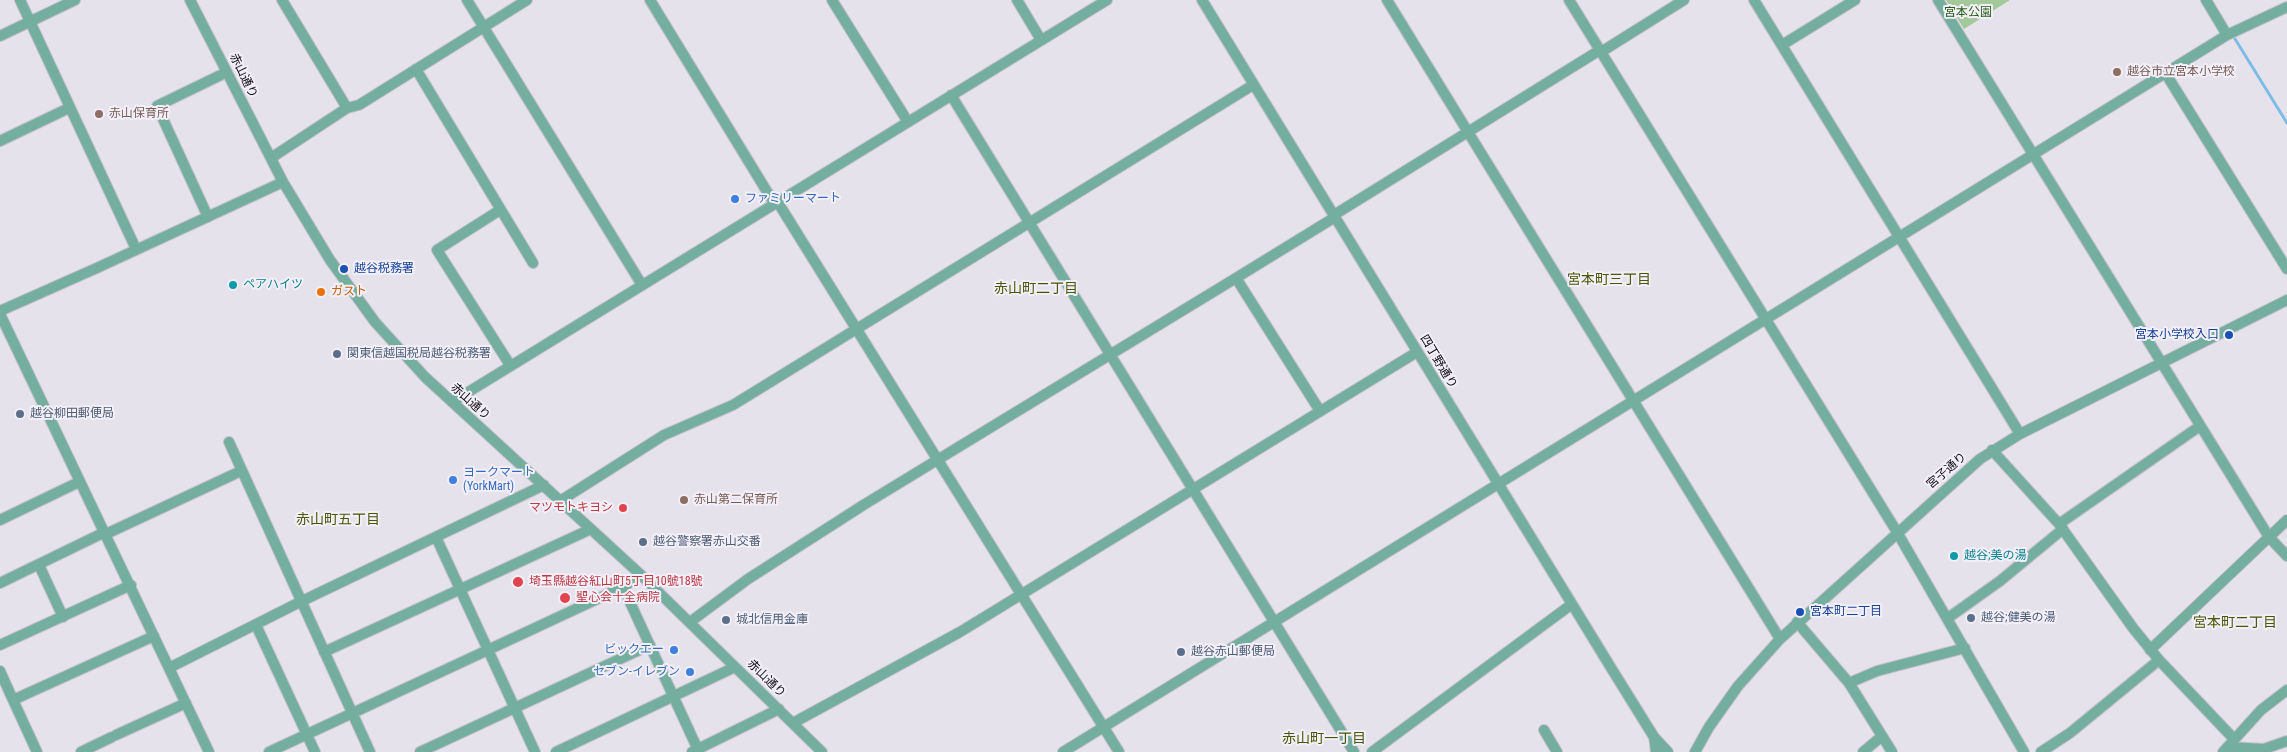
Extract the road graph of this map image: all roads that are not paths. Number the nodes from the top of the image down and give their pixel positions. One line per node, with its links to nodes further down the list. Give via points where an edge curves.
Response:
1 (20, 0): 20 (street)
2 (75, 0): 20 (street)
3 (190, 0): 28 (street, 赤山通り)
4 (282, 0): 33 (street)
5 (467, 0): 21 (street)
6 (527, 0): 21 (street)
7 (650, 0): 40 (street)
8 (832, 0): 34 (street)
9 (1017, 0): 24 (street)
10 (1107, 0): 24 (street)
11 (1202, 0): 30 (street, 四丁野通り)
12 (1387, 0): 35 (street)
13 (1569, 0): 26 (street)
14 (1684, 0): 26 (street)
15 (1754, 0): 25 (street)
16 (1855, 0): 25 (street)
17 (1938, 0): 37 (street)
18 (2206, 0): 22 (street)
19 (2287, 7): 22 (street)
20 (29, 22): 23 (street); 32 (street)
21 (484, 26): 27 (street); 50 (street)
22 (2228, 35): 29 (street)
23 (0, 36)
24 (1041, 40): 31 (street)
25 (1782, 45): 45 (street)
26 (1600, 51): 35 (street); 53 (street)
27 (416, 69): 33 (street, via 359,105); 41 (street)
28 (227, 72): 38 (street, 赤山通り); 43 (street, via 157,106)
29 (2166, 74): 37 (street); 48 (street)
30 (1253, 85): 42 (street, 四丁野通り); 44 (street)
31 (951, 96): 34 (street); 44 (street)
32 (69, 108): 36 (street); 46 (street)
33 (347, 108): 38 (street)
34 (908, 122): 40 (street)
35 (1468, 132): 42 (street); 59 (street)
36 (0, 141)
37 (2033, 156): 45 (street); 57 (street)
38 (271, 158): 39 (street, 赤山通り)
39 (283, 182): 43 (street); 60 (street, 赤山通り, via 330,260 375,322 406,358)
40 (776, 202): 50 (street); 54 (street)
41 (500, 210): 47 (street); 58 (street, via 437,250)
42 (1334, 215): 49 (street); 55 (street, 四丁野通り)
43 (208, 217): 46 (street)
44 (1029, 222): 54 (street); 56 (street)
45 (1900, 237): 53 (street); 63 (street)
46 (136, 249): 52 (street)
47 (533, 263)
48 (2287, 269)
49 (1236, 278): 56 (street); 61 (street)
50 (642, 285): 58 (street)
51 (2287, 300): 57 (street, 宮子通り)
52 (0, 313): 68 (street)
53 (1766, 320): 59 (street); 77 (street)
54 (857, 328): 66 (street); 72 (street, via 733,405 664,435)
55 (1417, 352): 61 (street); 70 (street, 四丁野通り)
56 (1111, 355): 66 (street); 71 (street)
57 (2162, 364): 62 (street); 63 (street, 宮子通り)
58 (510, 365): 60 (street)
59 (1634, 401): 70 (street); 98 (street)
60 (452, 402): 69 (street, 赤山通り)
61 (1320, 411): 71 (street)
62 (2200, 426): 75 (street); 80 (street)
63 (2020, 434): 65 (street, 宮子通り)
64 (229, 442): 67 (street)
65 (1992, 450): 75 (street); 77 (street, 宮子通り)
66 (938, 460): 88 (street); 93 (street, via 748,579)
67 (242, 471): 78 (street); 89 (street)
68 (79, 482): 73 (street); 78 (street)
69 (544, 485): 72 (street, 赤山通り); 79 (street)
70 (1498, 486): 90 (street, 四丁野通り); 94 (street)
71 (1192, 488): 88 (street); 94 (street)
72 (560, 501): 76 (street, 赤山通り)
73 (0, 520)
74 (2287, 520): 80 (street)
75 (2061, 527): 92 (street, via 2000,581); 103 (street)
76 (591, 529): 83 (street, 赤山通り); 87 (street)
77 (1897, 532): 92 (street); 95 (street, 宮子通り)
78 (105, 533): 82 (street); 85 (street)
79 (436, 536): 87 (street); 89 (street)
80 (2269, 536): 81 (street); 103 (street)
81 (2287, 556)
82 (39, 565): 84 (street); 91 (street)
83 (642, 575): 86 (street); 93 (street, 赤山通り)
84 (0, 583)
85 (131, 585): 91 (street); 97 (street)
86 (623, 587): 100 (street); 102 (street)
87 (460, 590): 102 (street); 104 (street)
88 (1020, 594): 117 (street, via 960,632); 118 (street)
89 (300, 602): 96 (street); 104 (street)
90 (1572, 604): 122 (street, 四丁野通り); 140 (street)
91 (63, 616): 99 (street)
92 (1948, 618): 101 (street)
93 (690, 622): 106 (street, 赤山通り)
94 (1274, 622): 118 (street); 139 (street)
95 (1796, 622): 98 (street, 宮子通り); 109 (street)
96 (256, 625): 107 (street); 120 (street)
97 (154, 636): 107 (street); 112 (street)
98 (1780, 639): 143 (street, 宮子通り, via 1733,692)
99 (0, 645)
100 (650, 645): 111 (street); 114 (street)
101 (1965, 648): 109 (street, via 1877,671); 146 (street)
102 (487, 650): 114 (street); 116 (street)
103 (2150, 650): 105 (street)
104 (324, 652): 116 (street)
105 (2158, 660): 124 (street); 147 (street)
106 (735, 667): 111 (street); 115 (street, 赤山通り)
107 (169, 668): 113 (street)
108 (0, 671): 112 (street)
109 (1849, 683): 121 (street)
110 (2287, 690): 124 (street, via 2261,710)
111 (672, 696): 125 (street); 135 (street)
112 (13, 700): 127 (street)
113 (186, 703): 128 (street); 129 (street)
114 (515, 707): 133 (street); 134 (street)
115 (779, 709): 117 (street, 赤山通り); 125 (street)
116 (352, 713): 120 (street); 132 (street)
117 (793, 723): 136 (street, 赤山通り)
118 (1104, 727): 137 (street); 138 (street)
119 (1544, 730): 141 (street)
120 (307, 735): 130 (street); 131 (street)
121 (1882, 736): 144 (street); 145 (street)
122 (1654, 737): 126 (street, 四丁野通り); 142 (street, 四丁野通り)
123 (2287, 741): 124 (street, via 2264,749)
124 (2229, 746)
125 (696, 751)
126 (1655, 751)
127 (37, 752)
128 (81, 752)
129 (209, 752)
130 (270, 752)
131 (314, 752)
132 (370, 752)
133 (420, 752)
134 (535, 752)
135 (556, 752)
136 (822, 752)
137 (1063, 752)
138 (1119, 752)
139 (1354, 752)
140 (1372, 752)
141 (1557, 752)
142 (1668, 752)
143 (1695, 752)
144 (1864, 752)
145 (1892, 752)
146 (2024, 752)
147 (2041, 752)

